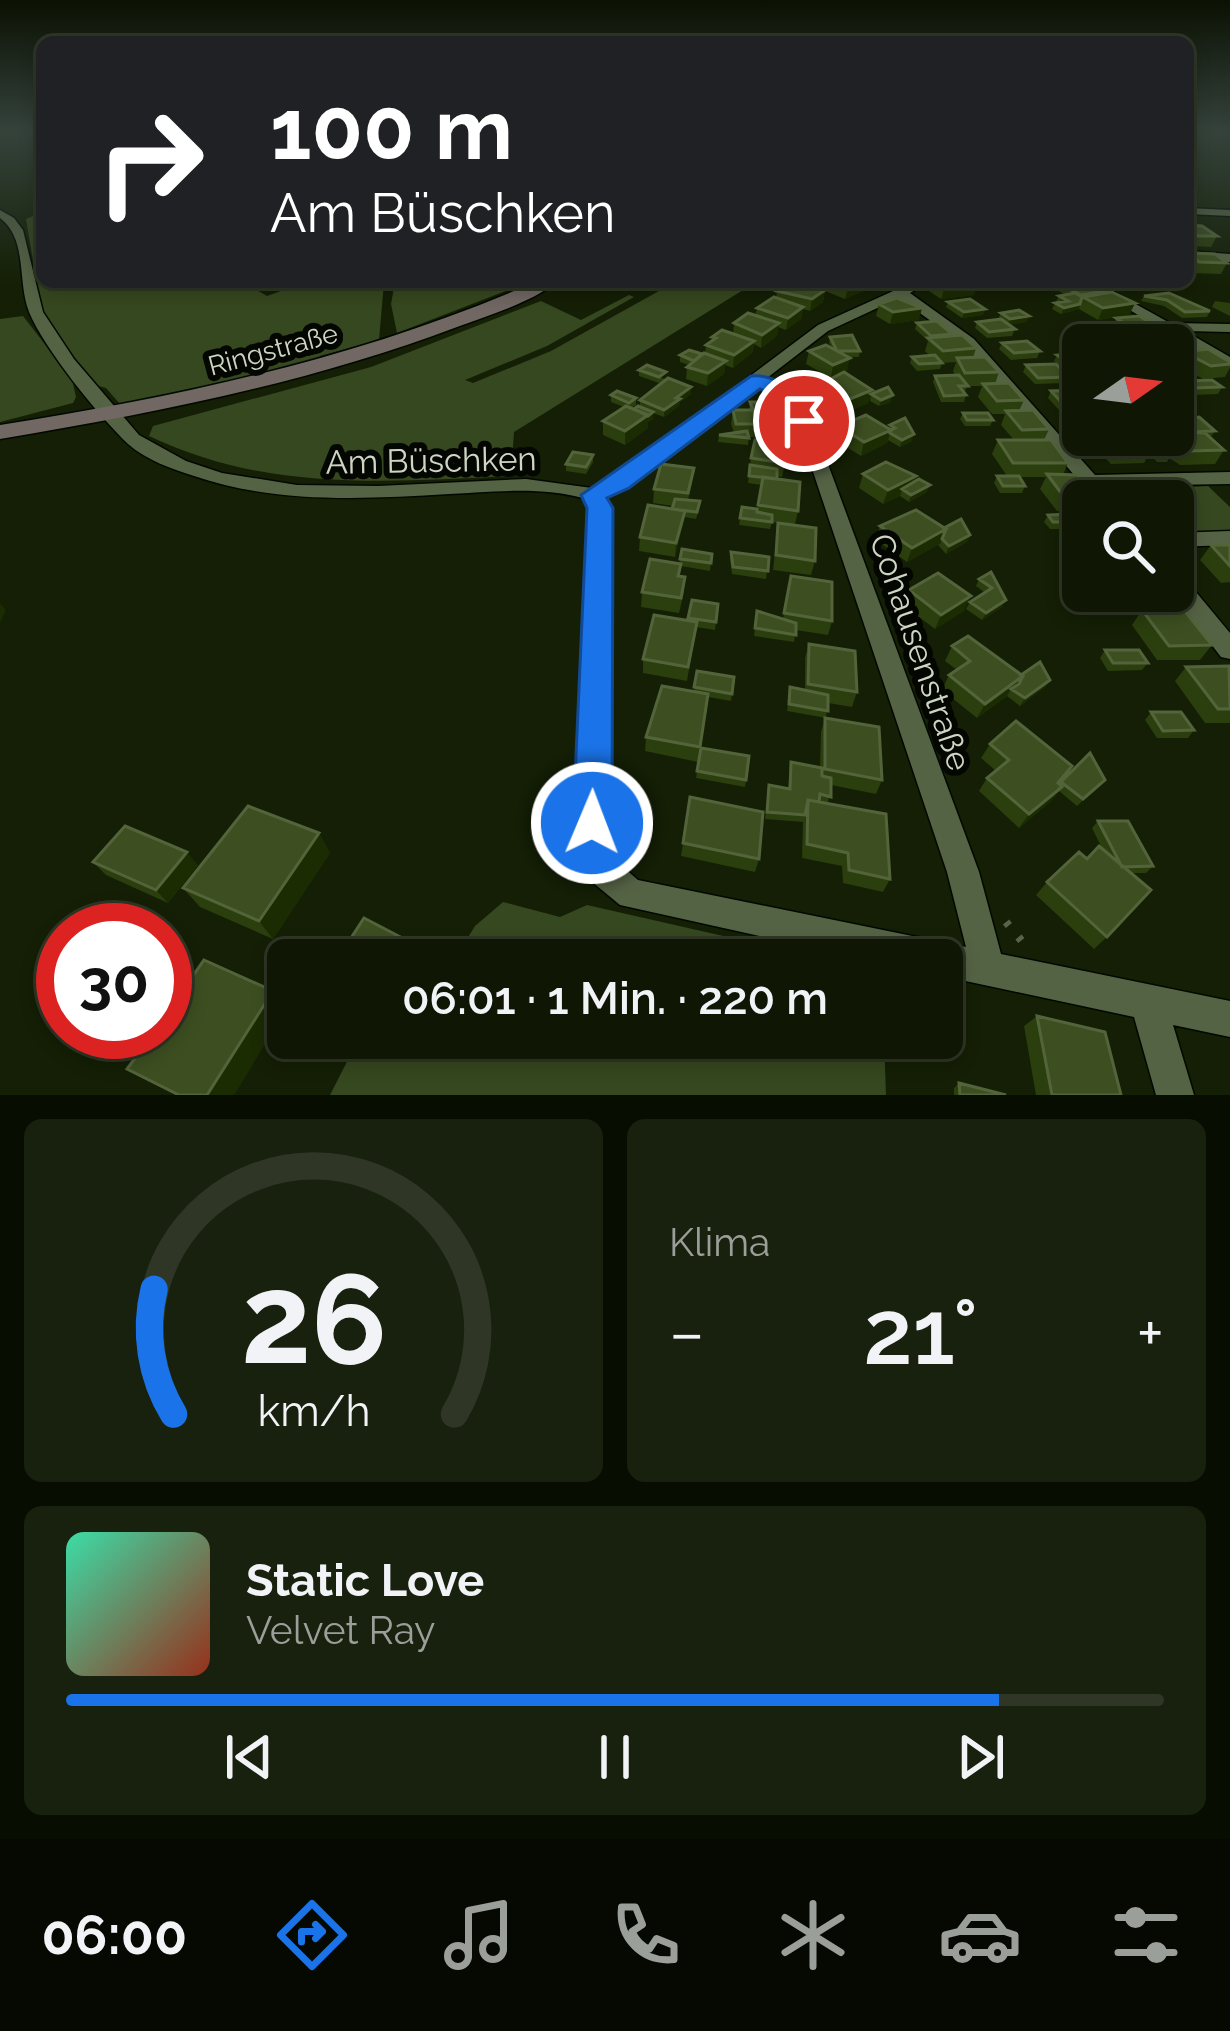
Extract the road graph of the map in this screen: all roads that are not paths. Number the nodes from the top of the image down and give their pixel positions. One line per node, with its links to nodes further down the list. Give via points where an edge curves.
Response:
1 (1194, 211): 3 (street)
2 (0, 213): 16 (street, Am Büschken, via 15,225 35,312)
3 (1230, 213)
4 (1194, 256): 5 (street)
5 (1230, 257)
6 (535, 288): 16 (main road, Ringstraße, via 351,358)
7 (908, 288): 9 (street)
8 (1098, 288): 10 (street)
9 (899, 292): 15 (street, via 824,328); 19 (street, via 969,342)
10 (1166, 324)
11 (1194, 327): 12 (street)
12 (1230, 328)
13 (1194, 341): 14 (street)
14 (1230, 363)
15 (758, 380): 21 (street); 26 (street, Cohausenstraße, via 784,393 804,421 963,872)
16 (112, 415): 17 (main road, Ringstraße); 21 (street, Am Büschken, via 146,449 268,488 358,494 547,487)
17 (0, 432)
18 (1230, 478): 20 (street)
19 (1088, 480)
20 (1136, 480)
21 (593, 495): 26 (street, via 600,508 592,823 602,870 632,894)
22 (1230, 538): 23 (street)
23 (1194, 539)
24 (1194, 605): 25 (street)
25 (1230, 650)
26 (988, 968): 27 (street)
27 (1148, 1002): 28 (street); 29 (street)
28 (1230, 1019)
29 (1175, 1095)

